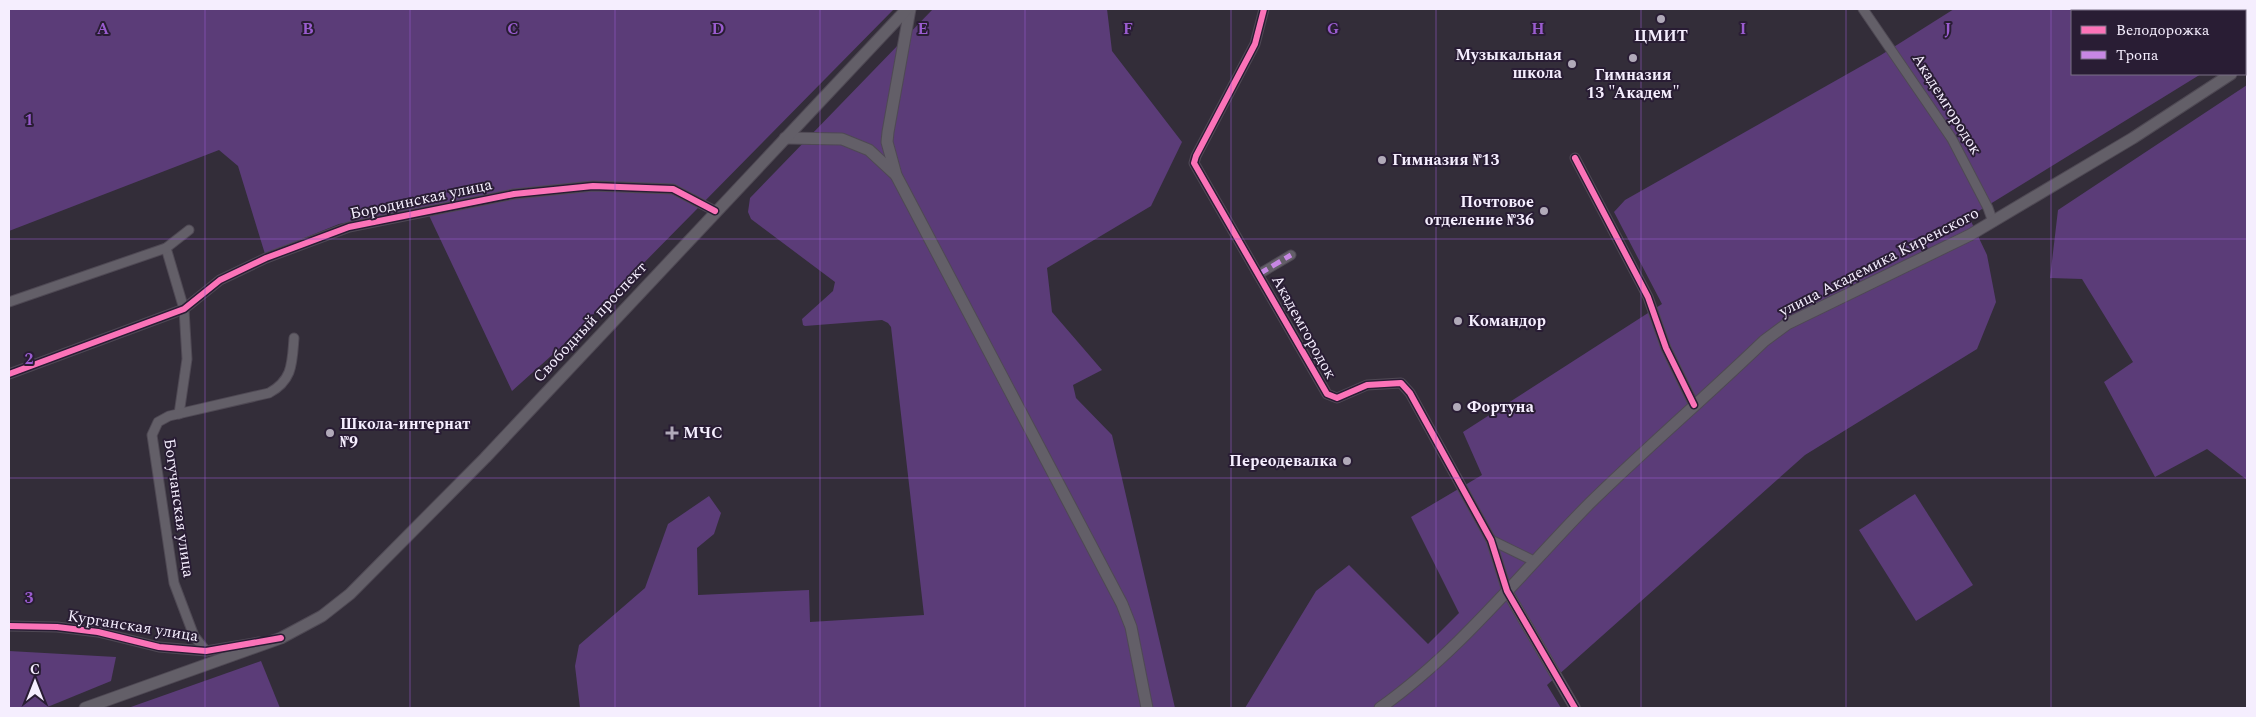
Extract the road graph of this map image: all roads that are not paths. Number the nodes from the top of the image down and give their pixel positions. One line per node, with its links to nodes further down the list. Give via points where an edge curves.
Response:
1 (908, 9): 5 (main road, Свободный проспект); 7 (main road, via 887,142)
2 (1264, 9): 13 (street, Академгородок, via 1255,44 1194,163)
3 (1864, 9): 9 (street, Академгородок, via 1952,140)
4 (2229, 75): 9 (main road, улица Академика Киренского, via 2133,138)
5 (785, 138): 7 (main road, via 842,139 869,150); 8 (main road, Свободный проспект)
6 (1575, 158): 18 (street, via 1648,297 1666,348)
7 (896, 175): 27 (main road, via 1122,604 1131,627)
8 (715, 211): 15 (street, Бородинская улица, via 672,189 593,186 505,196 349,227 266,258 220,280); 24 (main road, Свободный проспект, via 485,458 350,594 322,616)
9 (1993, 222): 18 (main road, улица Академика Киренского, via 1787,324)
10 (189, 230): 11 (street)
11 (166, 248): 14 (street); 15 (street)
12 (1291, 255): 13 (street, Академгородок)
13 (1258, 274): 20 (street, Академгородок, via 1327,394 1337,398 1367,385 1401,383 1410,393)
14 (9, 302)
15 (184, 309): 17 (street, Бородинская улица); 19 (street, via 187,358)
16 (294, 338): 19 (street, Богучанская улица, via 292,369 279,387 269,393)
17 (9, 374)
18 (1694, 405): 21 (main road, улица Академика Киренского)
19 (179, 414): 25 (street, Богучанская улица, via 158,422 152,435 174,583 194,636)
20 (1491, 540): 21 (street); 22 (street, Академгородок)
21 (1534, 561): 22 (main road, улица Академика Киренского)
22 (1507, 591): 28 (main road, улица Академика Киренского, via 1463,636); 29 (street, Академгородок)
23 (9, 626): 25 (street, Курганская улица, via 98,632 158,648)
24 (281, 638): 25 (street, Курганская улица); 26 (main road, Свободный проспект)
25 (206, 651)
26 (85, 708)
27 (1147, 708)
28 (1380, 708)
29 (1575, 708)

